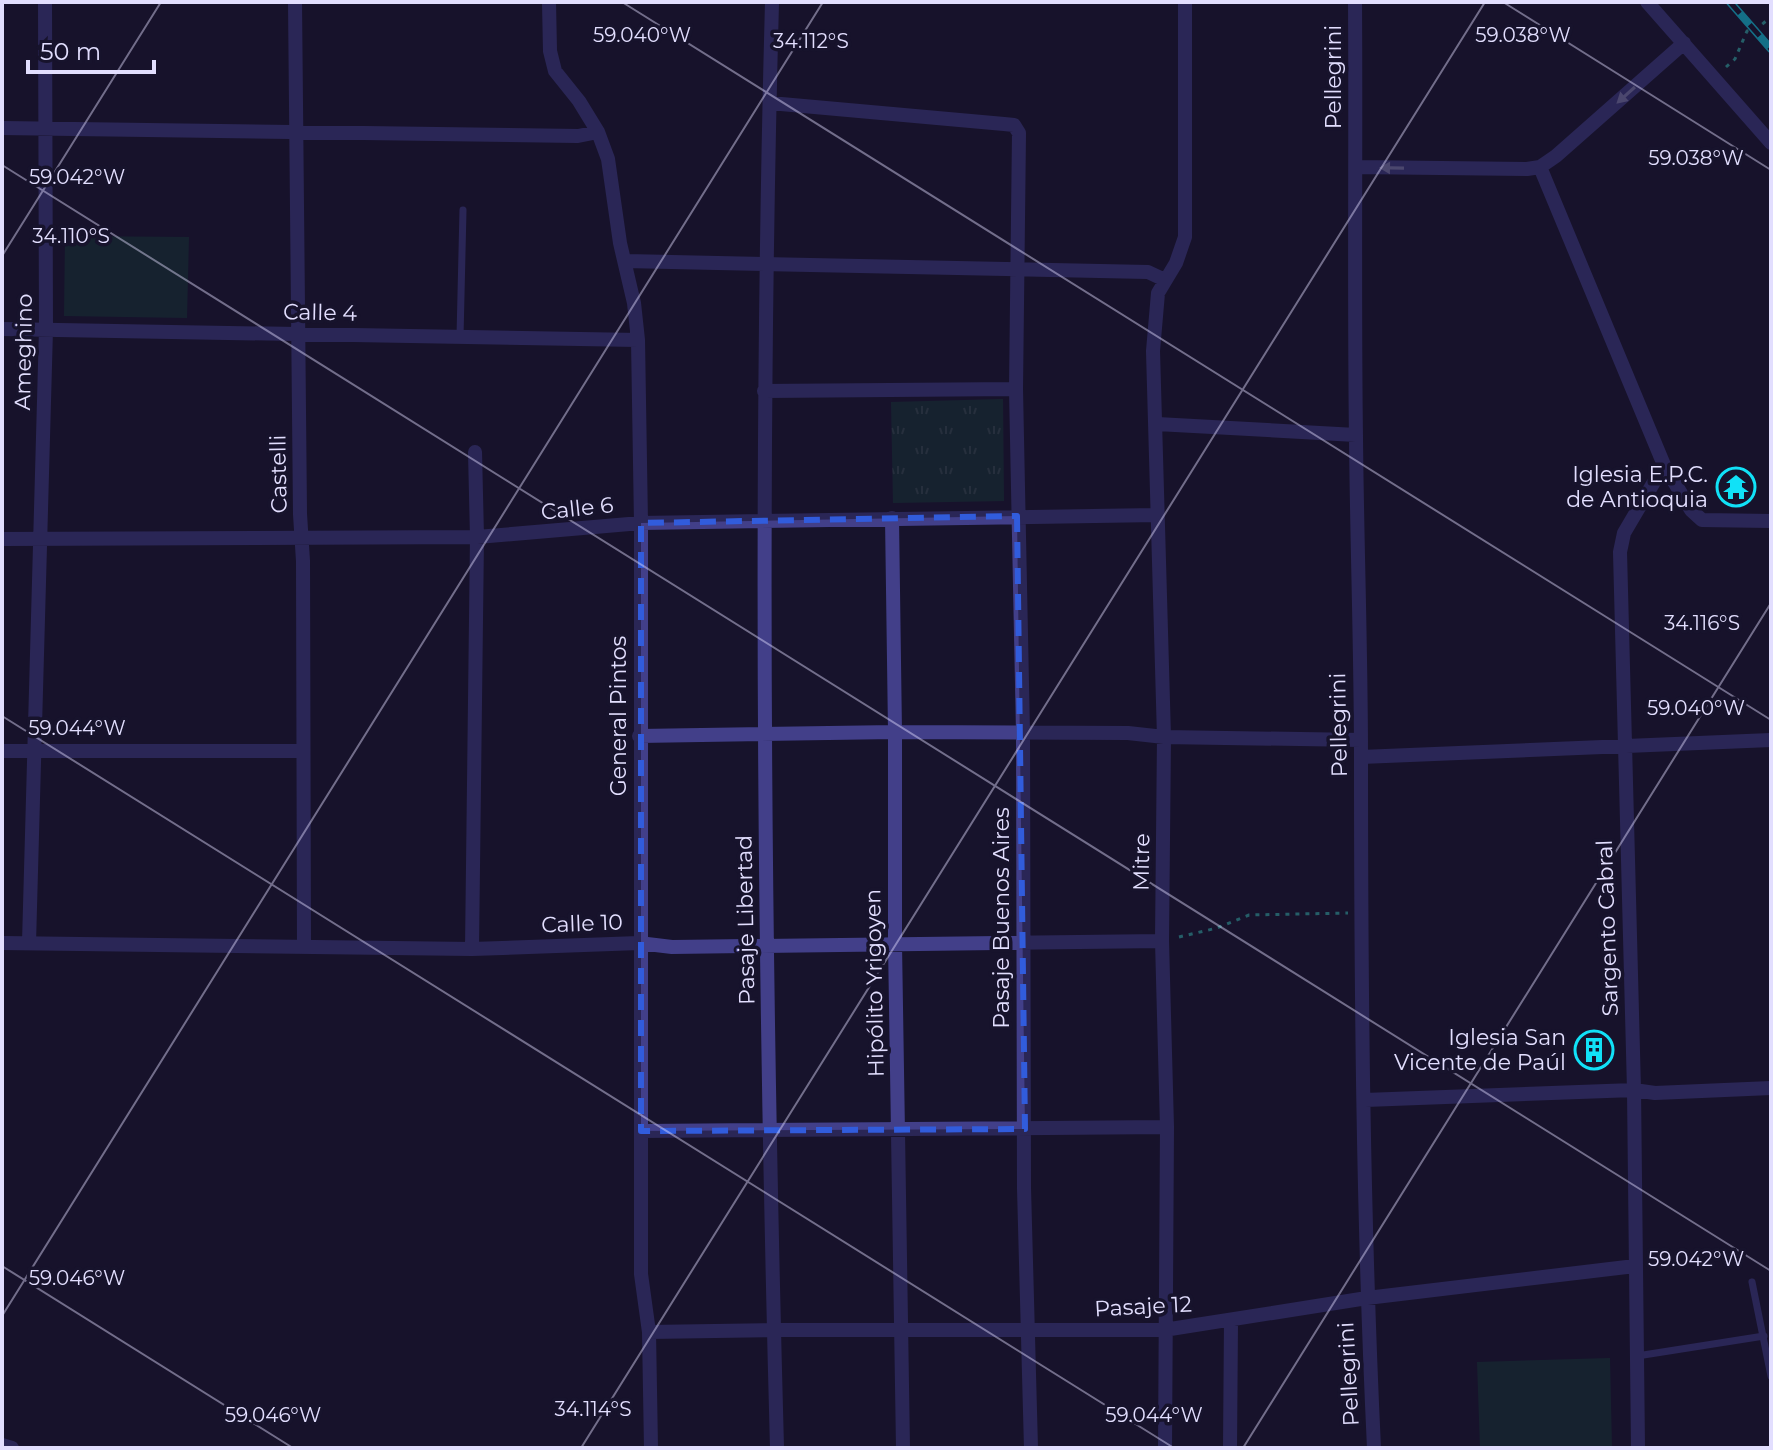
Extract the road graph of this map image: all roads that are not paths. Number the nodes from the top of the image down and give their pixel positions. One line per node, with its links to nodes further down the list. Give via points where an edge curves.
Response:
1 (45, 2): 11 (street, Ameghino)
2 (295, 2): 12 (street, Castelli)
3 (549, 2): 13 (street, General Pintos, via 555,71)
4 (772, 2): 9 (street, Pasaje Libertad)
5 (1185, 2): 21 (street, Mitre, via 1185,237)
6 (1355, 2): 15 (street, Pellegrini)
7 (1647, 2): 8 (street)
8 (1684, 43): 14 (street); 16 (street, one-way to 16)
9 (770, 103): 19 (street, Pasaje Libertad); 20 (street, Pasaje Buenos Aires, via 1014,125 1019,133)
10 (2, 128): 11 (street)
11 (47, 129): 12 (street); 23 (street, Ameghino)
12 (296, 131): 13 (street, via 578,136); 24 (street, Castelli)
13 (598, 132): 18 (street, General Pintos, via 608,159)
14 (1771, 143)
15 (1356, 167): 16 (street, one-way to 15); 30 (street, Pellegrini)
16 (1540, 167): 32 (street)
17 (463, 210): 25 (lane)
18 (625, 261): 19 (street); 26 (street, General Pintos)
19 (765, 263): 20 (street); 28 (street, Pasaje Libertad)
20 (1016, 269): 21 (street, via 1148,272); 27 (street, Pasaje Buenos Aires)
21 (1165, 280): 29 (street, Mitre, via 1153,330)
22 (2, 329): 23 (street, Calle 4)
23 (46, 329): 24 (street, Calle 4); 41 (street, Ameghino)
24 (298, 334): 25 (street, Calle 4); 42 (street, Castelli)
25 (460, 337): 26 (street, Calle 4)
26 (638, 340): 38 (street, General Pintos)
27 (1016, 389): 28 (street); 34 (street, Pasaje Buenos Aires)
28 (764, 391): 36 (street, Pasaje Libertad)
29 (1157, 424): 30 (street); 33 (street, Mitre)
30 (1356, 435): 48 (street, Pellegrini)
31 (475, 452): 39 (street)
32 (1664, 465): 37 (street, via 1696,518); 50 (street, Sargento Cabral, via 1624,533 1620,552)
33 (1157, 515): 34 (street, Calle 6); 47 (street, Mitre)
34 (1017, 516): 35 (street, Calle 6); 45 (street, Pasaje Buenos Aires)
35 (892, 518): 36 (street, Calle 6); 43 (street, Hipólito Yrigoyen)
36 (763, 521): 38 (street, Calle 6); 44 (street, Pasaje Libertad)
37 (1771, 521)
38 (641, 523): 39 (street, Calle 6); 46 (street, General Pintos)
39 (477, 537): 42 (street, Calle 6); 63 (street)
40 (2, 539): 41 (street, Calle 6)
41 (40, 539): 42 (street, Calle 6); 52 (street, Ameghino)
42 (302, 539): 53 (street, Castelli)
43 (895, 732): 44 (street); 45 (street); 60 (street, Hipólito Yrigoyen)
44 (765, 733): 46 (street); 59 (street, Pasaje Libertad)
45 (1023, 733): 47 (street); 61 (street, Pasaje Buenos Aires)
46 (639, 736): 58 (street, General Pintos)
47 (1164, 737): 48 (street); 55 (street, Mitre)
48 (1361, 740): 54 (street, Pellegrini)
49 (1771, 740): 50 (street)
50 (1624, 745): 54 (street); 65 (street, Sargento Cabral)
51 (2, 751): 52 (street)
52 (35, 751): 53 (street); 57 (street, Ameghino)
53 (303, 751): 62 (street, Castelli)
54 (1361, 757): 66 (street, Pellegrini)
55 (1162, 941): 61 (street, Calle 10); 67 (street, Mitre)
56 (2, 943): 57 (street, Calle 10)
57 (29, 943): 62 (street, Calle 10)
58 (639, 943): 59 (street, Calle 10); 63 (street, Calle 10); 70 (street, General Pintos)
59 (767, 944): 60 (street, Calle 10); 71 (street, Pasaje Libertad)
60 (895, 944): 61 (street, Calle 10); 69 (street, Hipólito Yrigoyen)
61 (1022, 944): 68 (street, Pasaje Buenos Aires)
62 (304, 946): 63 (street, Calle 10)
63 (472, 949)
64 (1771, 1088): 65 (street)
65 (1634, 1090): 66 (street); 72 (street, Sargento Cabral)
66 (1365, 1100): 74 (street, Pellegrini)
67 (1167, 1127): 68 (street); 77 (street, Mitre)
68 (1025, 1129): 69 (street); 80 (street, Pasaje Buenos Aires)
69 (897, 1130): 71 (street); 78 (street, Hipólito Yrigoyen)
70 (641, 1131): 71 (street); 79 (street, General Pintos, via 641,1274)
71 (770, 1131): 76 (street, Pasaje Libertad)
72 (1635, 1266): 74 (street, Pasaje 12); 82 (street, Sargento Cabral)
73 (1752, 1282): 81 (lane)
74 (1367, 1298): 75 (street, Pasaje 12); 92 (street, Pellegrini)
75 (1231, 1321): 77 (street, Pasaje 12); 91 (street)
76 (774, 1330): 78 (street, Pasaje 12); 79 (street, Pasaje 12); 87 (street, Pasaje Libertad)
77 (1164, 1330): 80 (street, Pasaje 12); 90 (street, Mitre)
78 (903, 1331): 80 (street, Pasaje 12); 88 (street, Hipólito Yrigoyen)
79 (649, 1332): 86 (street, General Pintos)
80 (1029, 1332): 89 (street, Pasaje Buenos Aires)
81 (1764, 1336): 82 (lane); 83 (lane)
82 (1637, 1356): 93 (street, Sargento Cabral)
83 (1771, 1376)
84 (2, 1445): 85 (street)
85 (12, 1448)
86 (651, 1448)
87 (777, 1448)
88 (903, 1448)
89 (1031, 1448)
90 (1165, 1448)
91 (1230, 1448)
92 (1374, 1448)
93 (1638, 1448)

